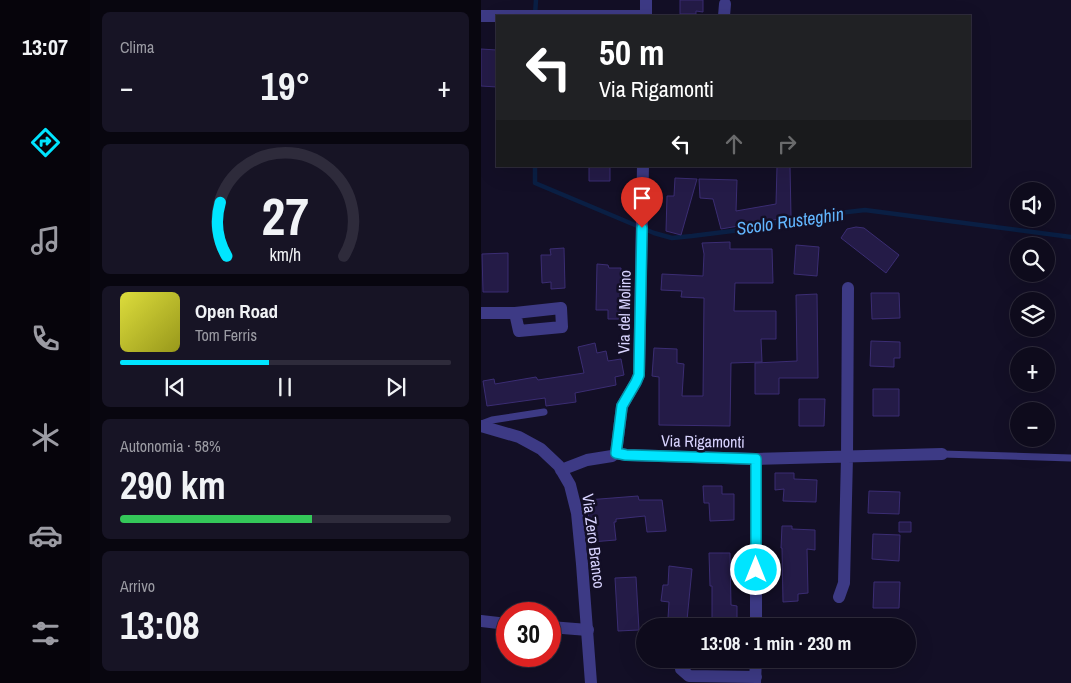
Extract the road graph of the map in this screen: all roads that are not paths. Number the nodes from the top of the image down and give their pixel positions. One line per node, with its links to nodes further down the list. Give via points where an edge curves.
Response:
1 (646, 0): 2 (street)
2 (646, 15)
3 (481, 16): 4 (street)
4 (496, 16)
5 (643, 167): 11 (street, Via del Molino, via 639,375 622,406)
6 (847, 288): 13 (street)
7 (481, 313): 8 (street)
8 (515, 313)
9 (544, 412): 10 (lane, via 492,420)
10 (481, 426): 16 (street, Via Zero Branco, via 530,442)
11 (616, 453): 15 (street, Via Rigamonti); 16 (street, Via Rigamonti)
12 (942, 454): 13 (street, Via Rigamonti); 14 (lane)
13 (847, 457): 15 (street, Via Rigamonti); 17 (street, via 844,583)
14 (1071, 458)
15 (756, 459): 18 (street)
16 (561, 470): 22 (street, Via Zero Branco, via 573,495 577,513)
17 (839, 597)
18 (756, 618)
19 (481, 621): 20 (street)
20 (496, 623)
21 (561, 628): 22 (street)
22 (588, 630): 25 (street, Via Zero Branco)
23 (681, 670): 24 (street, via 689,676)
24 (755, 680)
25 (591, 683)

